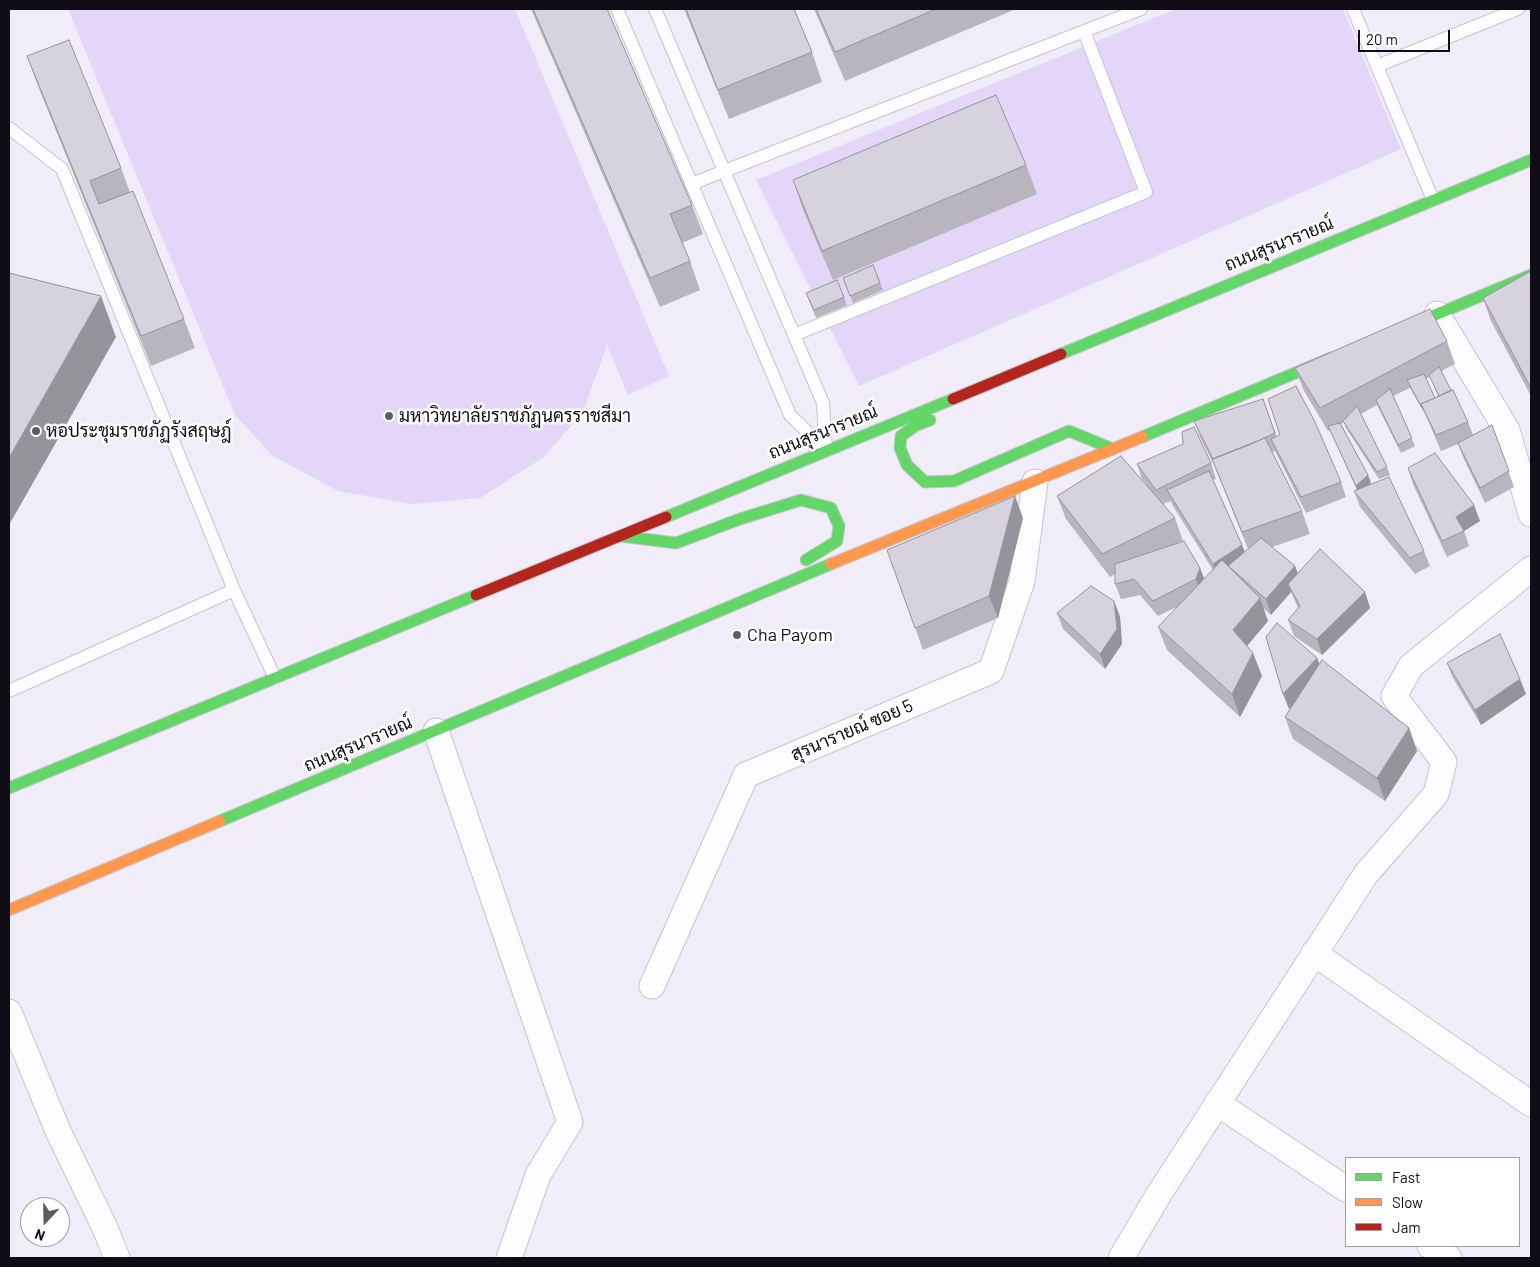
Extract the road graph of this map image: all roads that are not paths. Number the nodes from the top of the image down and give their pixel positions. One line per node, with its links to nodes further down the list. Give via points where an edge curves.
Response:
1 (617, 9): 11 (lane)
2 (655, 9): 10 (lane)
3 (1141, 9): 6 (lane)
4 (1353, 9): 7 (lane)
5 (1518, 9): 7 (lane)
6 (1084, 31): 10 (lane); 16 (lane, via 1146,192)
7 (1377, 66): 12 (lane)
8 (9, 128): 25 (lane, via 62,169)
9 (1531, 160): 12 (main road, ถนนสุรนารายณ์)
10 (724, 170): 11 (lane); 16 (lane)
11 (691, 184): 20 (lane, via 790,415)
12 (1433, 200): 18 (main road, ถนนสุรนารายณ์)
13 (1531, 275): 14 (main road)
14 (1437, 314): 15 (main road); 22 (street, via 1507,430)
15 (1392, 333)
16 (794, 335): 20 (lane, via 823,403)
17 (1338, 355): 19 (main road, ถนนสุรนารายณ์)
18 (1041, 361): 19 (main road, ถนนสุรนารายณ์, via 901,436 900,448 907,465 925,482 954,481 1069,431); 20 (main road, ถนนสุรนารายณ์)
19 (1113, 449): 21 (main road, ถนนสุรนารายณ์)
20 (826, 450): 23 (main road, ถนนสุรนารายณ์)
21 (1035, 482): 26 (main road, ถนนสุรนารายณ์); 33 (street, สุรนารายณ์ ซอย 5, via 1022,581 991,671 746,775)
22 (1531, 514)
23 (618, 536): 26 (main road, ถนนสุรนารายณ์, via 676,543 801,500 832,508 839,526 837,541); 27 (main road, ถนนสุรนารายณ์)
24 (1531, 569): 32 (street, via 1411,666 1394,696 1444,762 1436,794 1366,874)
25 (234, 590): 27 (lane); 28 (lane)
26 (721, 610): 29 (main road, ถนนสุรนารายณ์)
27 (275, 678): 30 (main road, ถนนสุรนารายณ์)
28 (9, 691)
29 (436, 731): 31 (main road, ถนนสุรนารายณ์); 40 (street, via 570,1122 538,1175)
30 (9, 788)
31 (9, 910)
32 (1314, 953): 35 (street); 36 (street)
33 (652, 986)
34 (9, 1012): 39 (street, via 58,1131)
35 (1217, 1103): 37 (street); 41 (street)
36 (1531, 1104)
37 (1345, 1188)
38 (1432, 1247): 42 (street)
39 (117, 1258)
40 (509, 1258)
41 (1121, 1258)
42 (1449, 1258)

